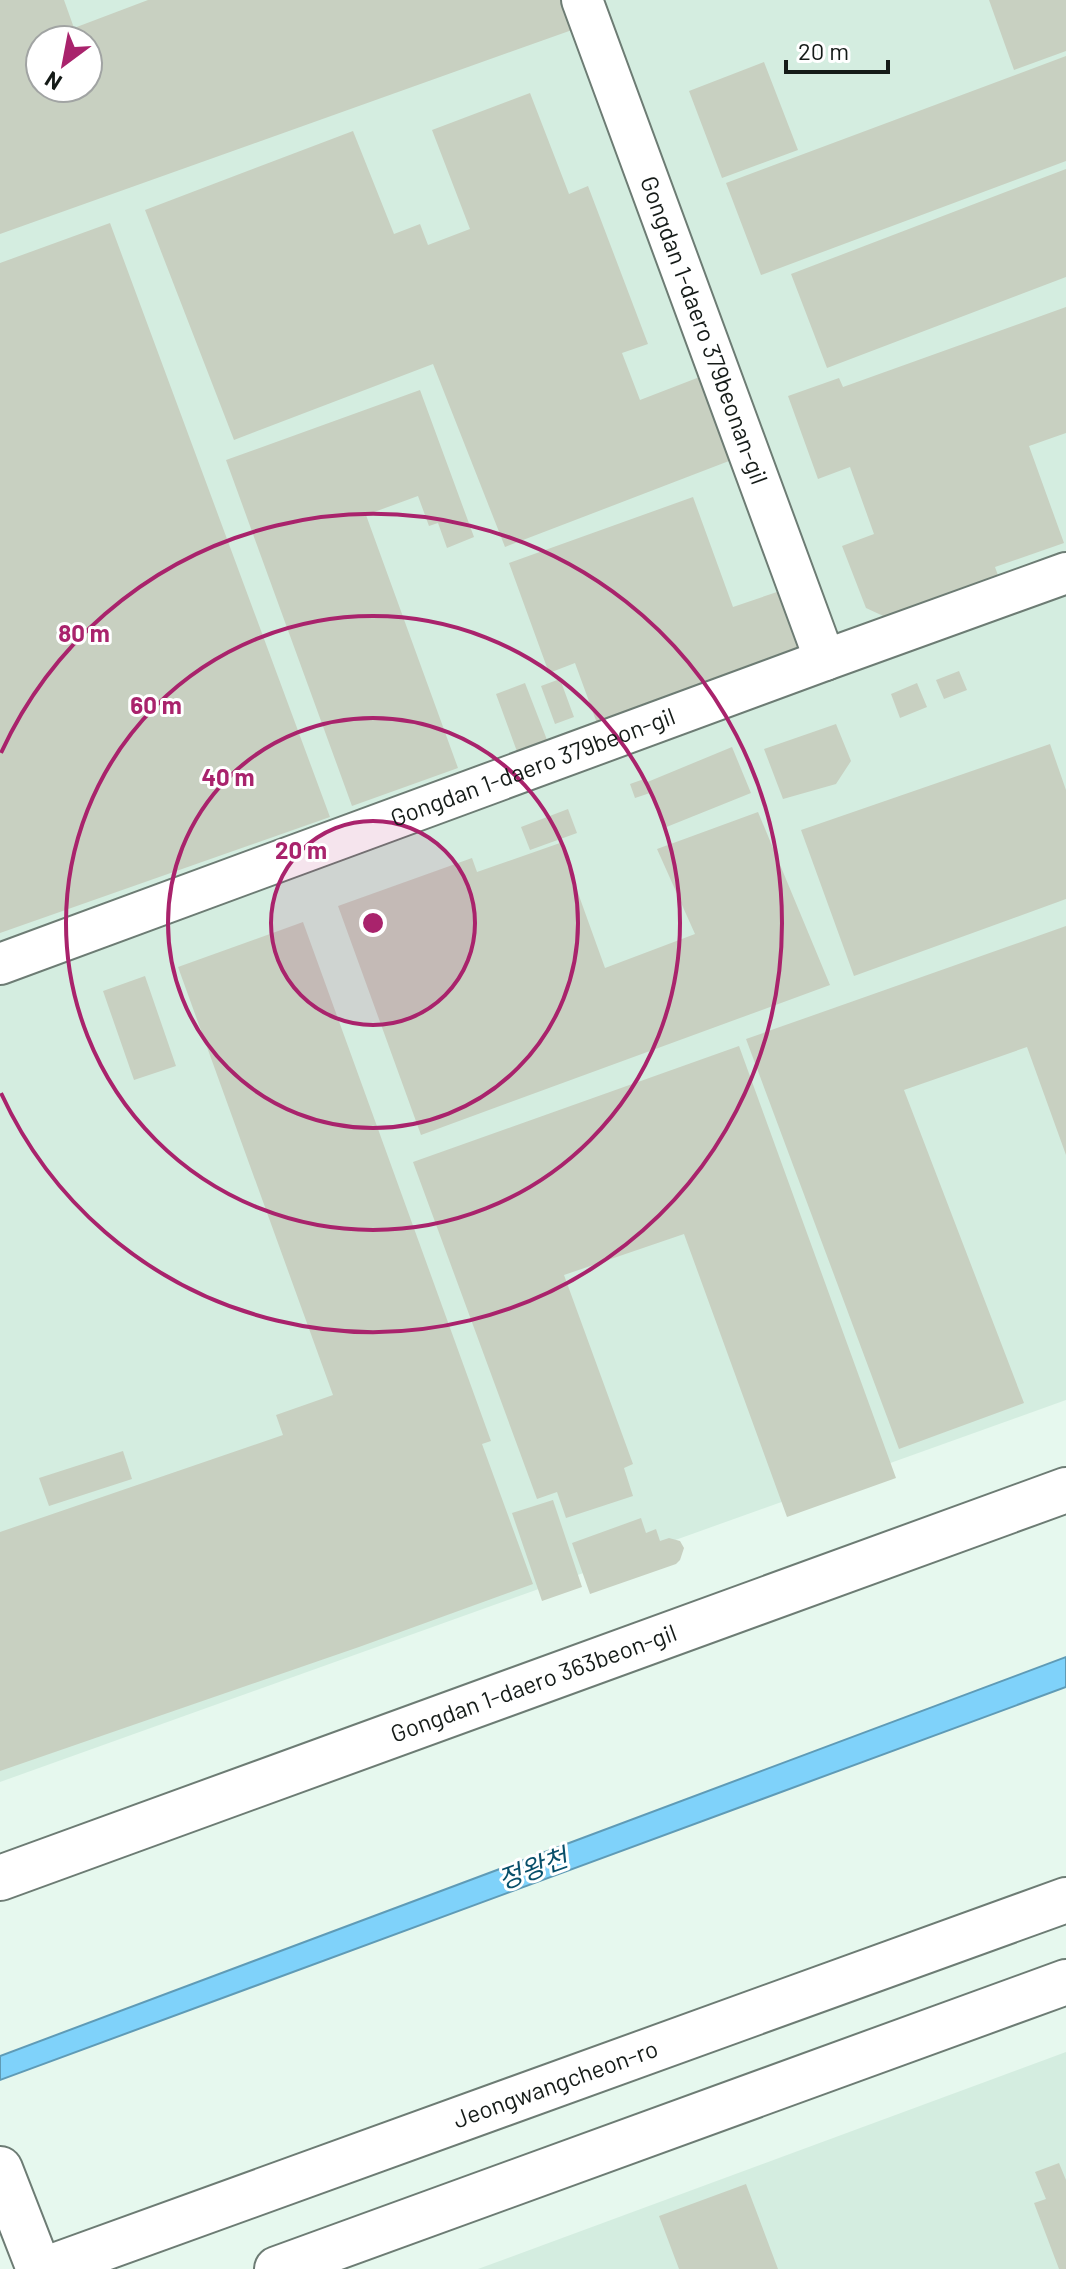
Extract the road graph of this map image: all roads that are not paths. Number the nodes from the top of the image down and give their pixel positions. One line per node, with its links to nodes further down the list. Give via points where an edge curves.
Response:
1 (582, 0): 3 (street, Gongdan 1-daero 379beonan-gil)
2 (1066, 573): 3 (street, Gongdan 1-daero 379beon-gil)
3 (825, 660): 4 (street, Gongdan 1-daero 379beon-gil)
4 (0, 964)
5 (1066, 1490): 6 (street, Gongdan 1-daero 363beon-gil)
6 (0, 1878)
7 (1066, 1900): 11 (street, Jeongwangcheon-ro)
8 (1066, 1982): 12 (street)
9 (3, 2178): 10 (street)
10 (39, 2269)
11 (46, 2269)
12 (277, 2269)

